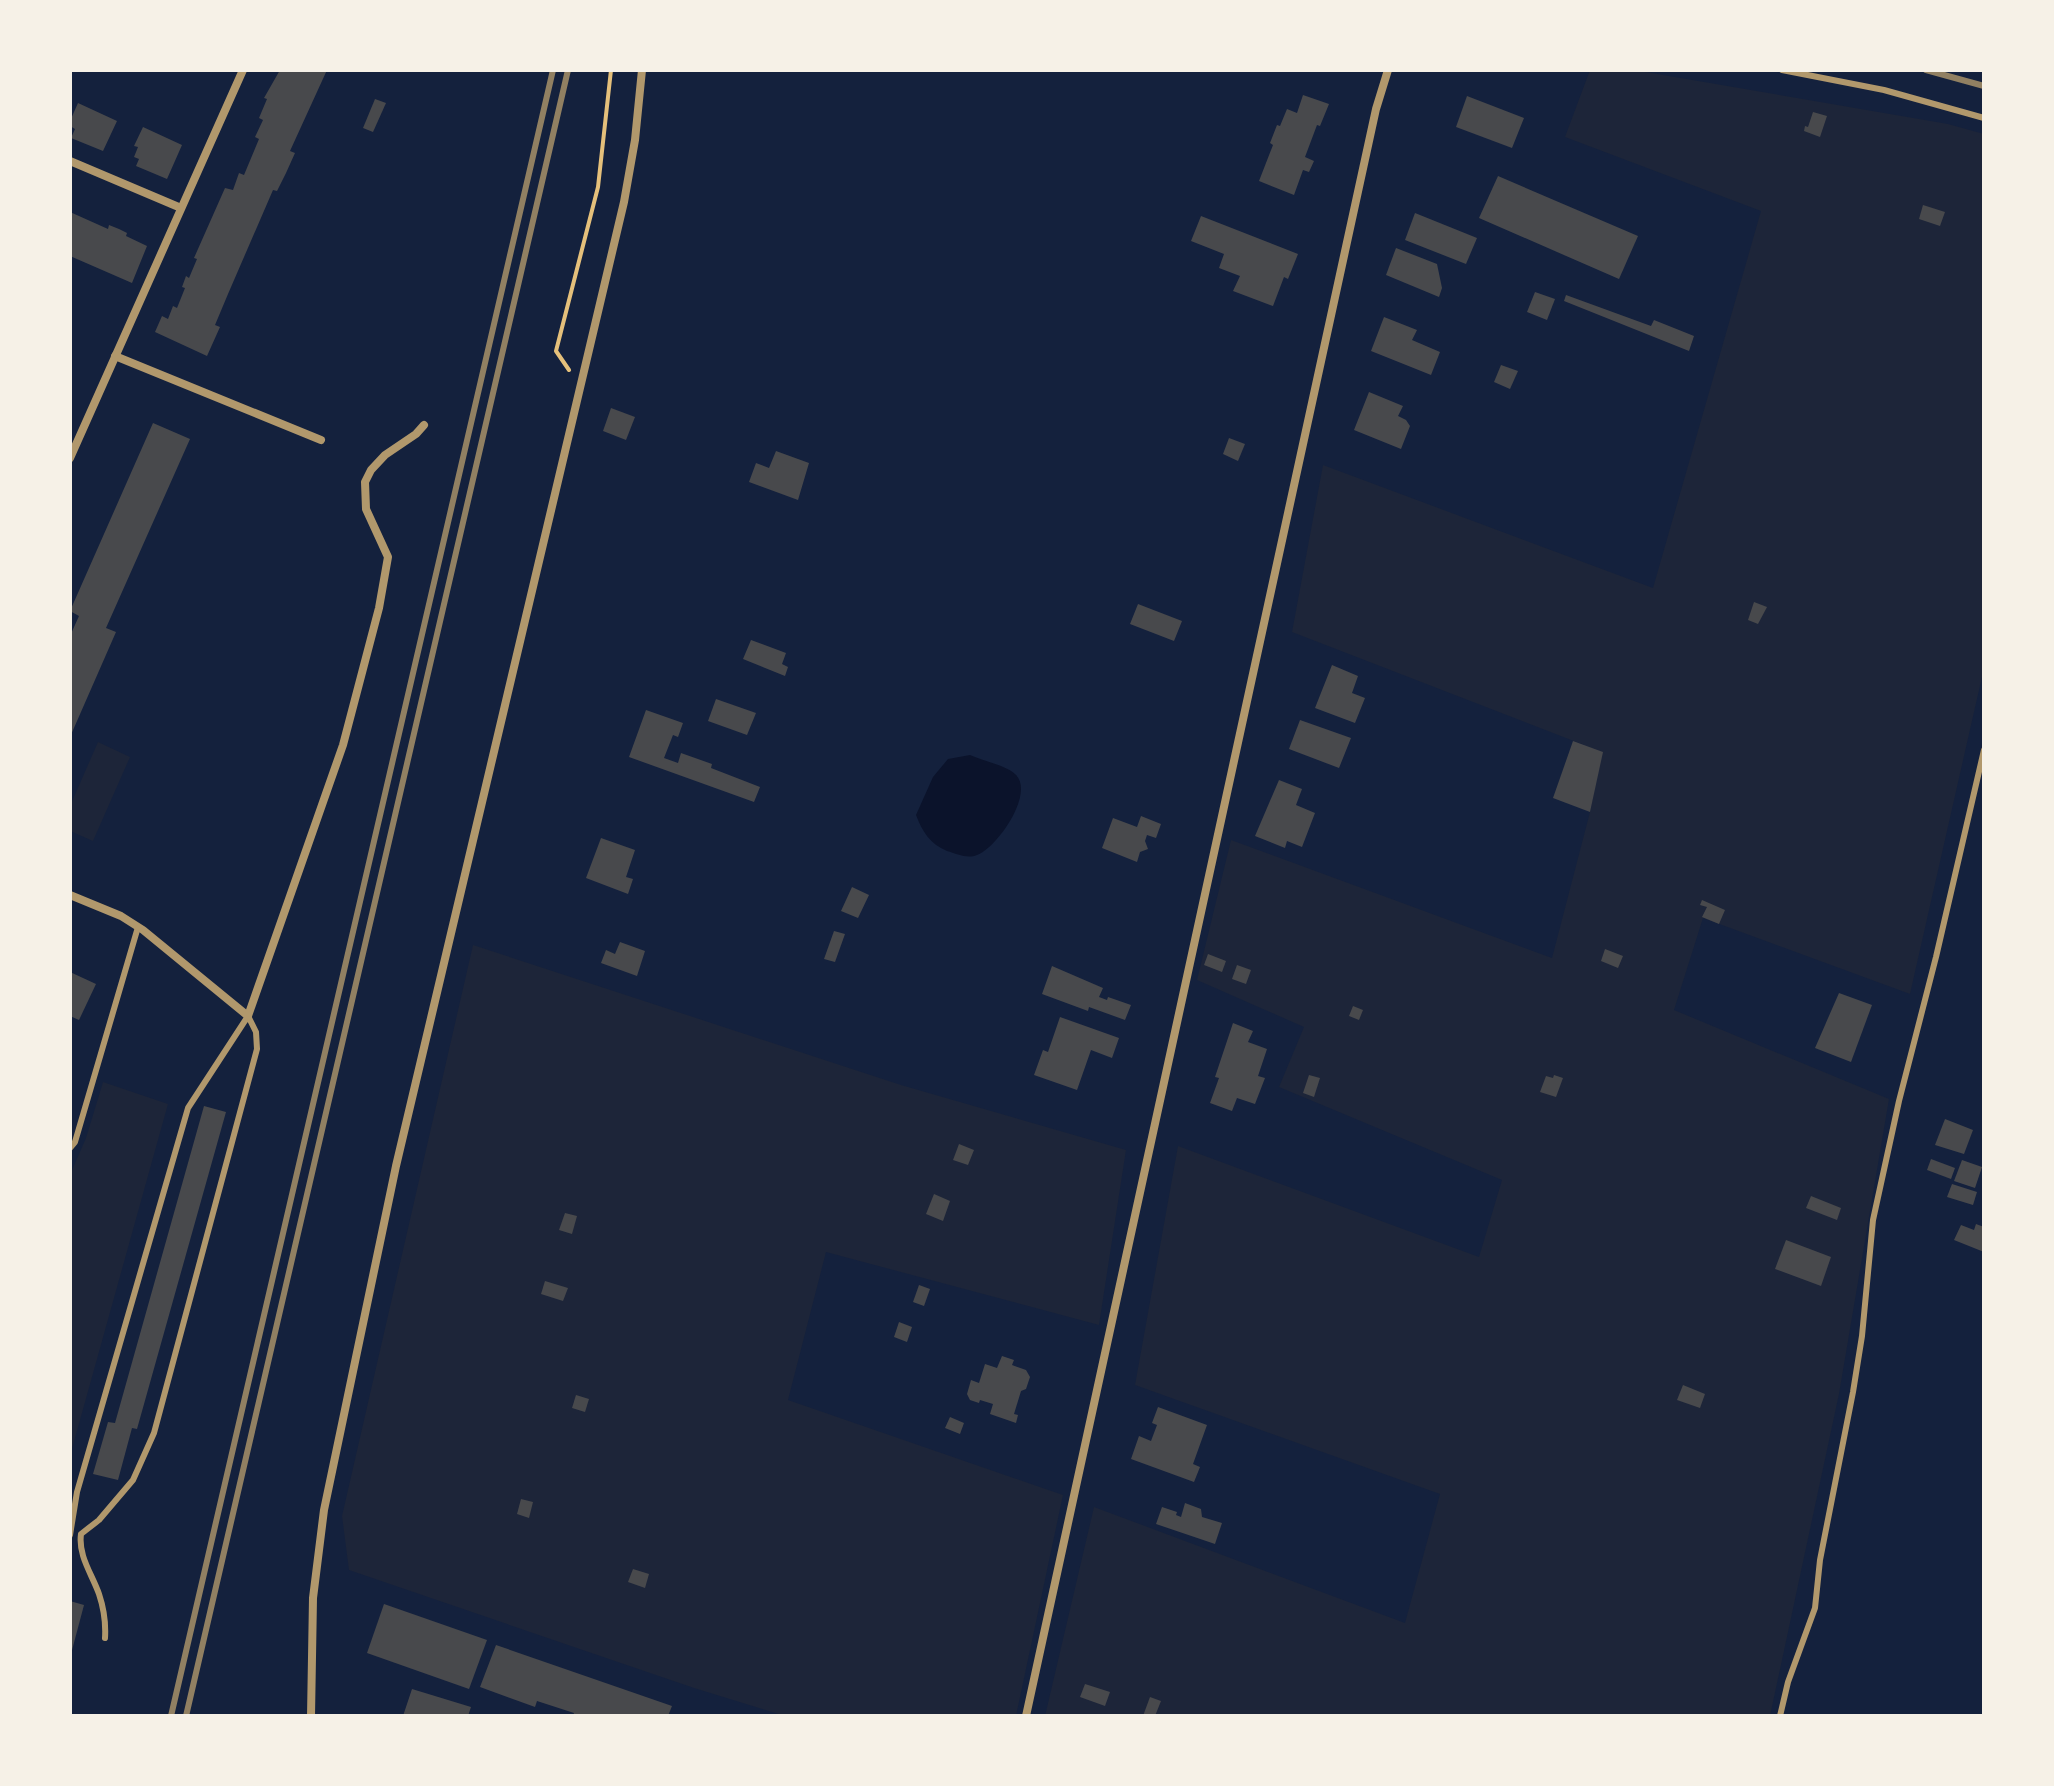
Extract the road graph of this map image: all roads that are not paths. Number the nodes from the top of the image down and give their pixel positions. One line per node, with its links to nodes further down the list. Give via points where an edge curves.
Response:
1 (243, 70): 7 (street)
2 (642, 70): 21 (street, via 624,202 396,1166 324,1510 313,1598)
3 (1388, 70): 22 (street)
4 (1782, 70): 5 (lane, via 1884,90)
5 (1984, 118)
6 (70, 161): 7 (street)
7 (181, 208): 8 (street)
8 (115, 356): 10 (street); 11 (street)
9 (424, 425): 15 (street, via 385,455 365,482 366,509 388,557 379,608 343,745)
10 (321, 440)
11 (70, 458)
12 (1984, 750): 23 (lane, via 1873,1220 1862,1336 1815,1608)
13 (70, 895): 14 (street)
14 (138, 927): 15 (street); 16 (lane)
15 (248, 1016): 17 (lane, via 188,1108 77,1492); 18 (lane, via 257,1049 154,1433 133,1480)
16 (70, 1148)
17 (73, 1526): 18 (lane); 19 (lane)
18 (81, 1534): 20 (lane, via 79,1546 106,1620)
19 (70, 1535)
20 (105, 1638)
21 (311, 1716)
22 (1026, 1716)
23 (1780, 1716)

